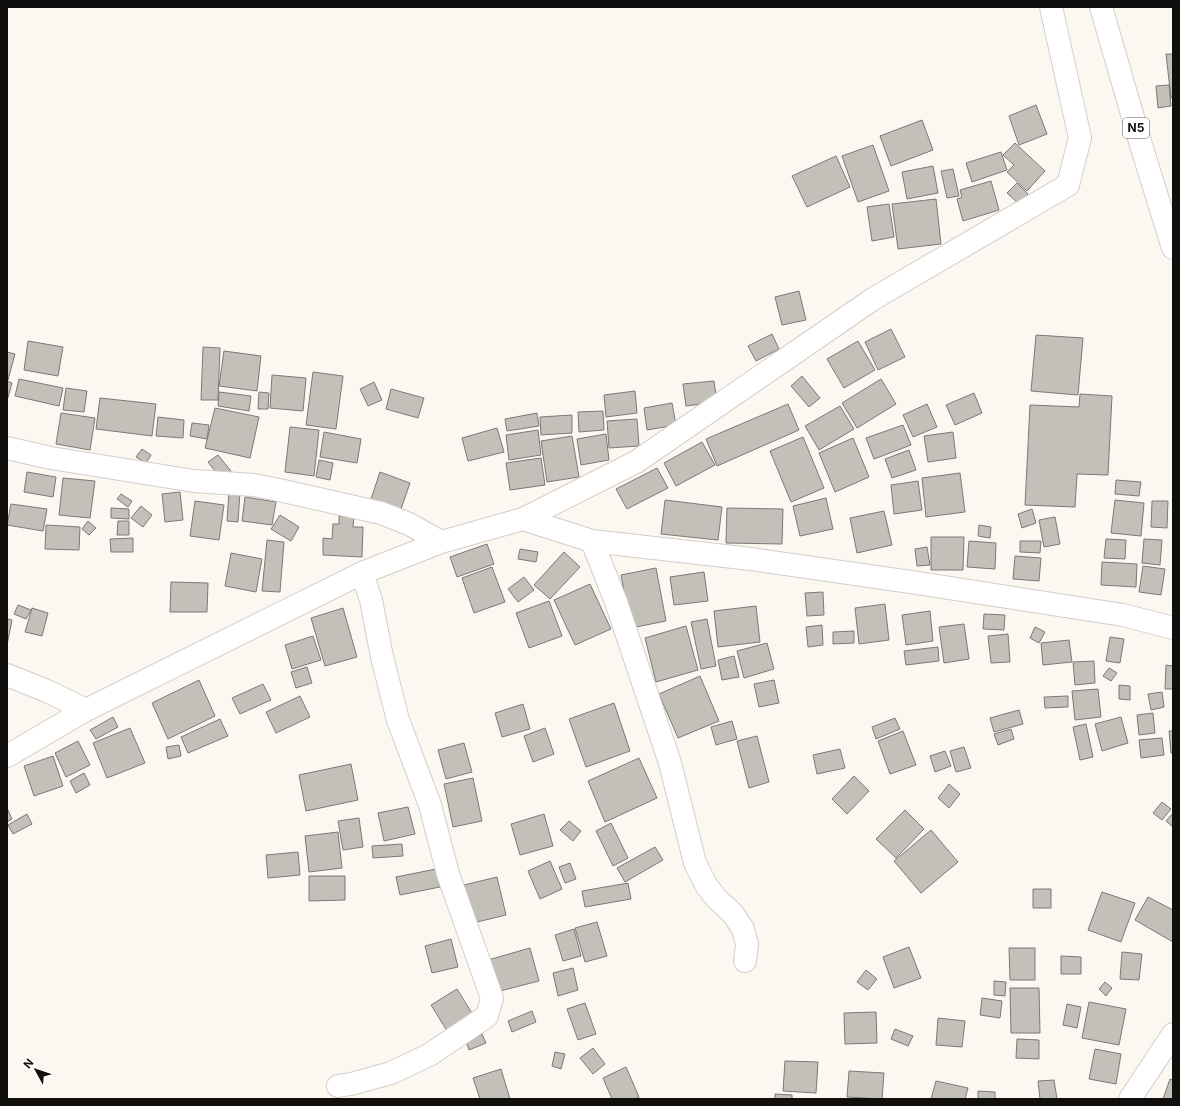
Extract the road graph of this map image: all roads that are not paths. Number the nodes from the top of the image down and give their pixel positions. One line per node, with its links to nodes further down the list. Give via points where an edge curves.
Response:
1 (1051, 7): 5 (main road, via 1080,138 1068,185 873,299 636,462)
2 (1101, 7): 3 (main road, N5)
3 (1173, 248)
4 (7, 448): 7 (main road, via 51,458 194,481 254,485 279,490 381,513 409,524)
5 (523, 518): 6 (main road); 7 (main road)
6 (592, 541): 9 (main road, via 751,558 1123,615); 13 (main road, via 616,602 670,763 695,863 706,885 733,914 743,929 747,944)
7 (441, 542): 8 (main road)
8 (362, 573): 11 (main road); 15 (main road, via 371,600 398,720 430,805 448,874 492,998 487,1016 429,1055 391,1073)
9 (1173, 628)
10 (7, 675): 11 (main road)
11 (86, 710): 12 (main road)
12 (7, 756)
13 (745, 961)
14 (1173, 1034): 16 (main road)
15 (338, 1086)
16 (1130, 1099)

